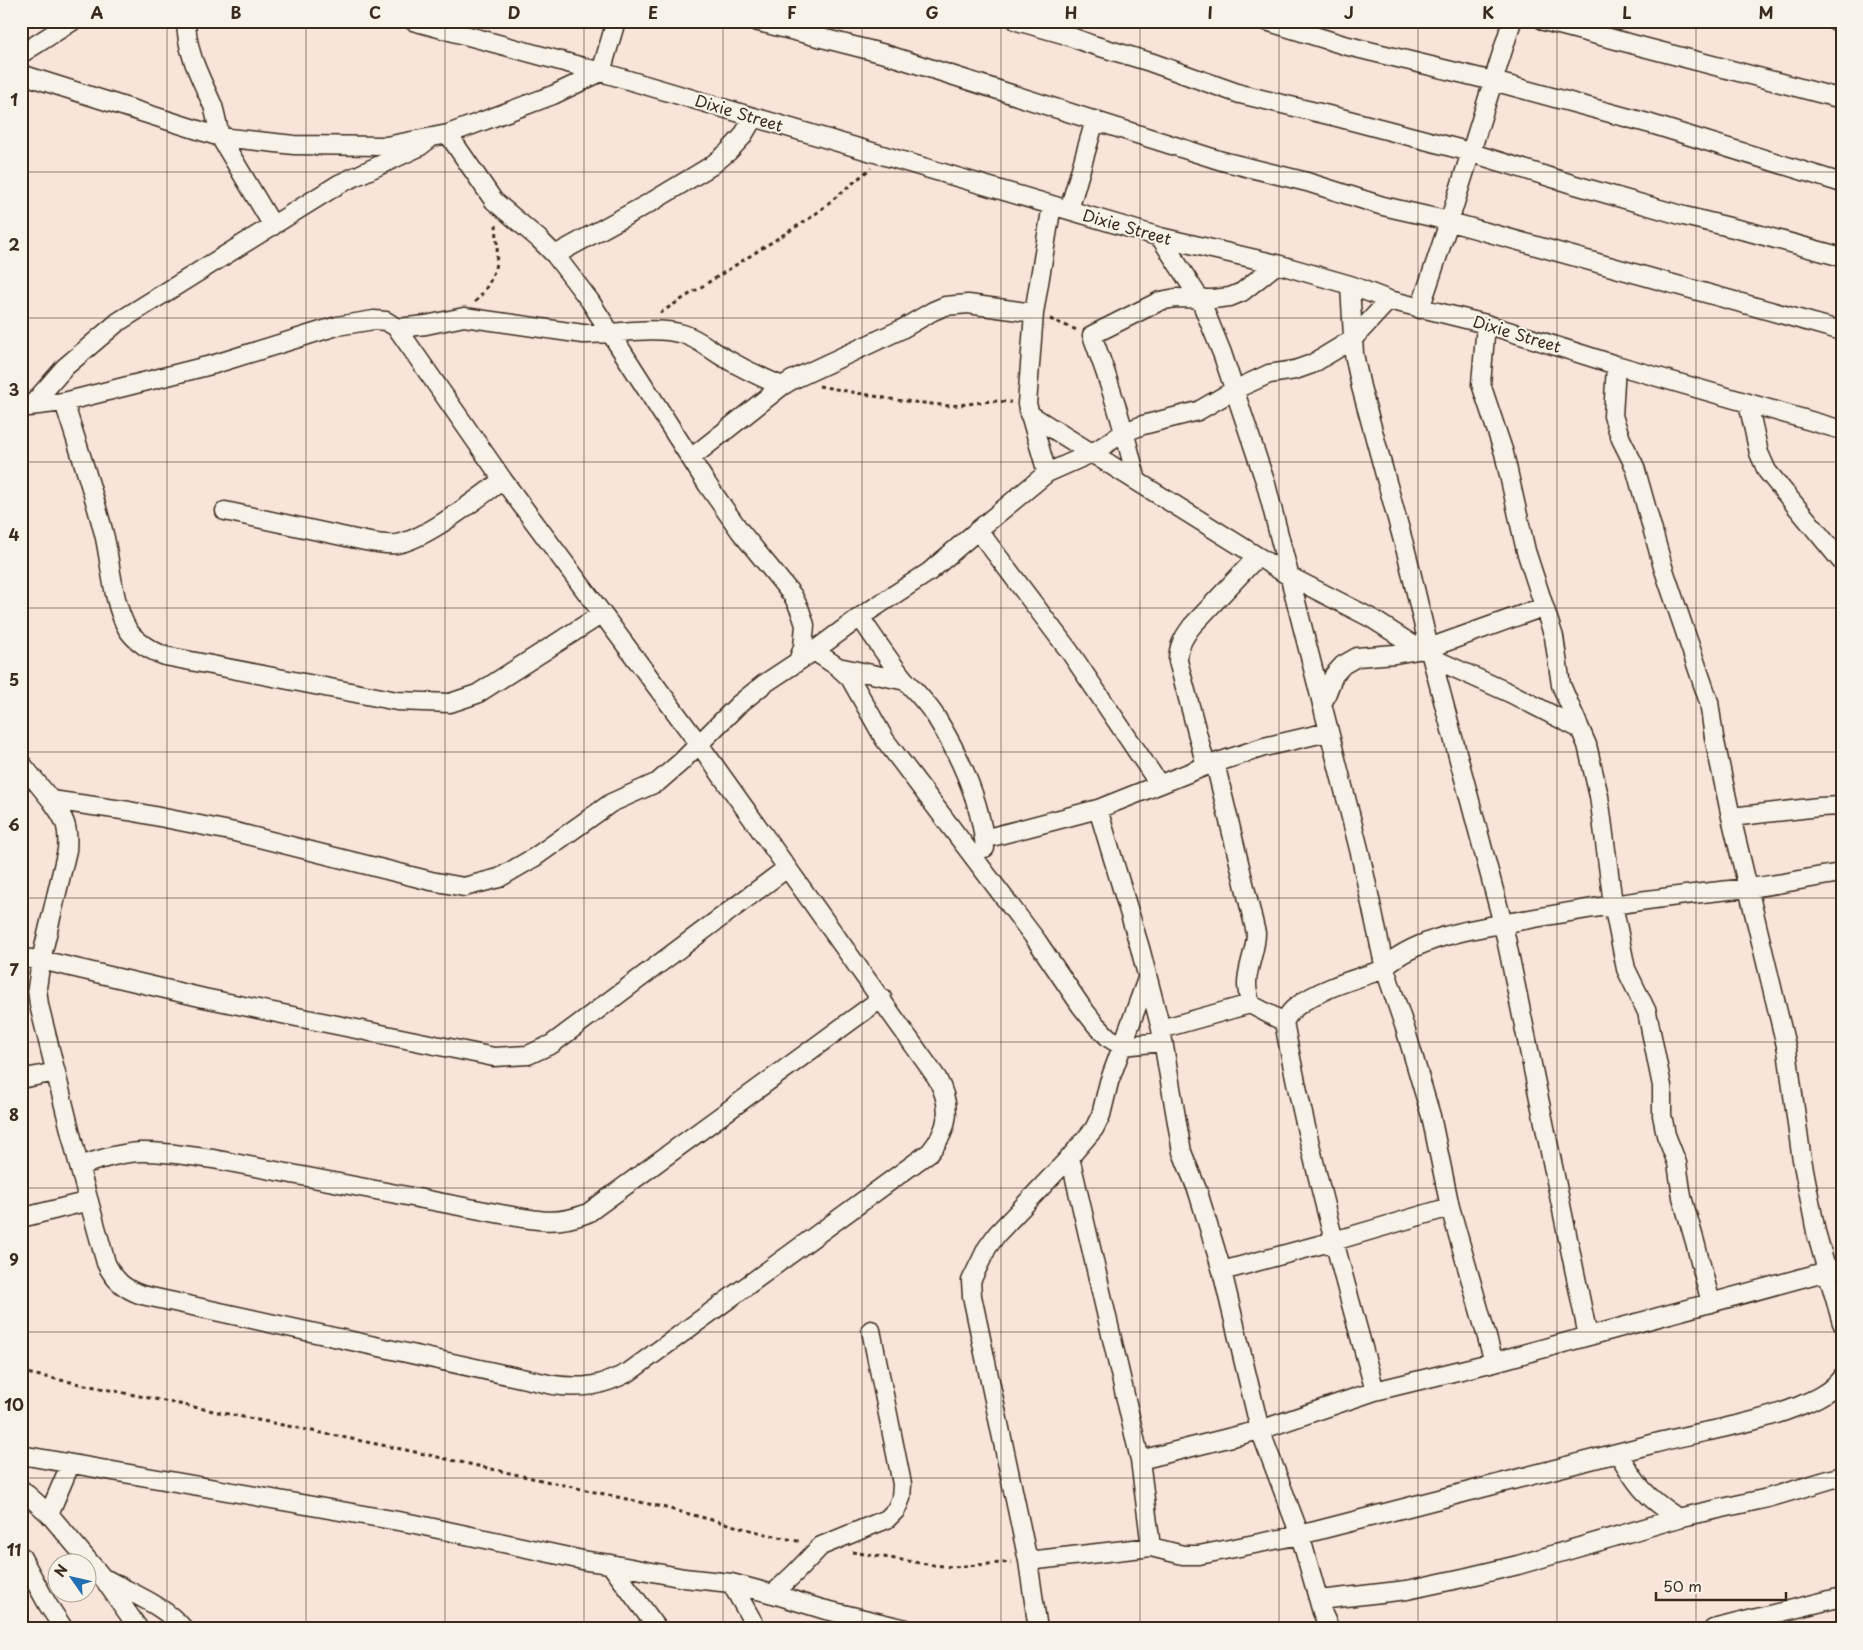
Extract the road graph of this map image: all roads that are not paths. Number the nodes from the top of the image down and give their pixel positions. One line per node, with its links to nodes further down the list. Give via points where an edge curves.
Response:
1 (73, 21): 12 (street)
2 (186, 21): 20 (street, via 188,48 213,107)
3 (413, 21): 13 (street, Dixie Street)
4 (616, 21): 13 (street)
5 (756, 21): 18 (street, via 884,54)
6 (1017, 21): 21 (street, via 1240,94)
7 (1266, 21): 15 (street, via 1344,45)
8 (1512, 21): 15 (street)
9 (1544, 21): 16 (street)
10 (1836, 21): 11 (street)
11 (1842, 23)
12 (21, 54)
13 (601, 72): 17 (street, Dixie Street); 19 (street, via 553,95)
14 (21, 74): 20 (street)
15 (1493, 81): 21 (street); 22 (street, via 1651,124)
16 (1842, 99)
17 (754, 117): 23 (street, Dixie Street); 28 (street, via 742,137 711,166)
18 (1095, 120): 24 (street); 25 (street, via 1222,161)
19 (440, 136): 20 (street, via 386,146 330,147); 26 (street, via 339,184); 28 (street, via 494,201)
20 (220, 137): 26 (street)
21 (1471, 152): 25 (street); 29 (street, via 1684,216)
22 (1842, 183)
23 (1052, 205): 24 (street, Dixie Street); 35 (street)
24 (1069, 210): 27 (street, Dixie Street)
25 (1449, 222): 34 (street); 38 (street)
26 (273, 226): 46 (street, via 118,322 65,367)
27 (1160, 237): 30 (street, Dixie Street); 32 (street)
28 (555, 255): 39 (street)
29 (1842, 257)
30 (1277, 264): 31 (street, Dixie Street); 32 (street, via 1242,292)
31 (1350, 285): 33 (street, Dixie Street); 40 (street)
32 (1200, 299): 43 (street); 49 (street, via 1160,301 1092,335)
33 (1389, 300): 34 (street, Dixie Street); 40 (street)
34 (1420, 309): 36 (street, Dixie Street)
35 (1034, 313): 42 (street, via 977,305 945,306 902,330); 47 (street)
36 (1486, 324): 41 (street, Dixie Street); 60 (street, via 1481,384 1504,453 1526,551)
37 (398, 328): 39 (street, via 426,326 464,316 557,331); 44 (street, via 386,321 374,320 337,326 215,364); 53 (street)
38 (1842, 331)
39 (610, 334): 42 (street, via 652,330 686,334 749,372); 51 (street)
40 (1353, 339): 43 (street, via 1312,364 1269,374); 64 (street, via 1361,387 1408,559)
41 (1616, 364): 45 (street, Dixie Street); 78 (street, via 1614,416 1635,466 1663,567 1709,702)
42 (787, 383): 51 (street)
43 (1236, 390): 49 (street, via 1198,411); 59 (street, via 1266,484)
44 (64, 402): 46 (street); 61 (street, via 104,536 122,619 139,642 165,656 397,701 450,703 477,694)
45 (1748, 403): 48 (street, Dixie Street); 58 (street, via 1759,453 1767,471)
46 (26, 407)
47 (1028, 409): 50 (street); 52 (street)
48 (1842, 430)
49 (1125, 432): 50 (street); 54 (street)
50 (1092, 453): 52 (street); 54 (street)
51 (691, 458): 65 (street, via 740,531 782,581 800,610 804,633)
52 (1047, 473): 56 (street)
53 (503, 480): 55 (street, via 427,533 396,544 365,541); 61 (street)
54 (1137, 481): 57 (street)
55 (225, 510)
56 (978, 530): 62 (street, via 929,572); 74 (street, via 1070,652)
57 (1258, 556): 59 (street); 72 (street, via 1192,626 1178,650 1178,661)
58 (1842, 562)
59 (1289, 576): 64 (street); 68 (street)
60 (1543, 607): 64 (street); 69 (street, via 1554,637 1561,685)
61 (602, 614): 71 (street)
62 (860, 617): 63 (street); 67 (street)
63 (814, 651): 65 (street); 66 (street)
64 (1427, 652): 68 (street, via 1357,657 1343,664 1334,675); 69 (street); 85 (street)
65 (798, 661): 71 (street, via 738,705)
66 (838, 667): 67 (street); 82 (street, via 850,678 885,740 912,778)
67 (906, 681): 79 (street, via 935,715 959,760)
68 (1322, 705): 70 (street)
69 (1580, 728): 84 (street, via 1588,745 1599,796)
70 (1328, 732): 72 (street, via 1264,746); 88 (street, via 1360,853)
71 (699, 744): 75 (street, via 658,782 611,803 535,858 500,878 464,887 235,832 129,811); 80 (street)
72 (1211, 764): 74 (street); 91 (street, via 1256,933 1247,984)
73 (24, 771): 75 (street)
74 (1160, 784): 77 (street)
75 (51, 800): 87 (street, via 65,819 67,850)
76 (1842, 806): 78 (street)
77 (1098, 809): 79 (street); 89 (street)
78 (1731, 817): 83 (street)
79 (984, 838): 82 (street)
80 (787, 868): 87 (street, via 552,1044 528,1055 494,1057 204,998); 90 (street)
81 (1842, 873): 83 (street)
82 (987, 874): 94 (street, via 1081,1006 1109,1038)
83 (1749, 888): 84 (street); 103 (street, via 1787,1050 1801,1154 1816,1232)
84 (1613, 904): 85 (street); 105 (street, via 1626,969 1647,1012 1652,1032 1662,1086 1666,1135 1677,1163 1682,1197)
85 (1503, 924): 88 (street, via 1422,944 1394,959); 108 (street)
86 (21, 958): 87 (street)
87 (41, 960): 95 (street, via 37,988 39,1005)
88 (1385, 968): 92 (street, via 1343,982 1302,1002); 100 (street, via 1431,1116)
89 (1147, 979): 93 (street); 94 (street)
90 (882, 998): 98 (street, via 588,1212 573,1219 550,1221 501,1214 173,1154 140,1152); 99 (street, via 944,1090 947,1117 938,1142 930,1152 629,1372 592,1386 572,1388 553,1385 142,1295 124,1287 110,1272)
91 (1250, 1004): 92 (street); 93 (street)
92 (1284, 1022): 102 (street)
93 (1161, 1035): 94 (street); 104 (street, via 1182,1152)
94 (1122, 1046): 97 (street, via 1101,1116)
95 (56, 1072): 96 (street); 98 (street)
96 (21, 1079)
97 (1070, 1158): 115 (street); 124 (street, via 997,1234 971,1281)
98 (80, 1166): 99 (street)
99 (89, 1201): 101 (street)
100 (1450, 1207): 102 (street); 109 (street)
101 (21, 1218)
102 (1334, 1241): 104 (street); 111 (street)
103 (1834, 1269): 105 (street); 106 (street)
104 (1222, 1271): 112 (street)
105 (1711, 1304): 108 (street)
106 (1842, 1323)
107 (871, 1330): 128 (street, via 902,1484 902,1498 887,1519 821,1546)
108 (1588, 1336): 109 (street)
109 (1494, 1362): 111 (street)
110 (1842, 1377): 113 (street, via 1828,1392 1760,1419)
111 (1375, 1391): 112 (street)
112 (1260, 1430): 115 (street); 121 (street)
113 (1618, 1453): 120 (street, via 1643,1492); 121 (street)
114 (21, 1455): 116 (street)
115 (1140, 1460): 122 (street)
116 (70, 1465): 119 (street); 125 (street, via 415,1524)
117 (1842, 1476): 120 (street, via 1768,1498)
118 (21, 1489): 119 (street)
119 (49, 1514): 126 (street)
120 (1678, 1518): 130 (street, via 1463,1578 1407,1590)
121 (1300, 1535): 122 (street, via 1199,1555 1183,1555); 130 (street)
122 (1151, 1547): 124 (street)
123 (21, 1556): 132 (street)
124 (1028, 1561): 139 (street)
125 (610, 1564): 127 (street); 135 (street)
126 (103, 1578): 133 (street); 134 (street, via 156,1605)
127 (731, 1583): 128 (street); 136 (street)
128 (772, 1594): 131 (street)
129 (1842, 1597): 141 (street)
130 (1320, 1600): 140 (street)
131 (822, 1609): 137 (street); 138 (street)
132 (64, 1629)
133 (140, 1629)
134 (184, 1629)
135 (658, 1629)
136 (758, 1629)
137 (840, 1629)
138 (906, 1629)
139 (1038, 1629)
140 (1330, 1629)
141 (1713, 1629)

